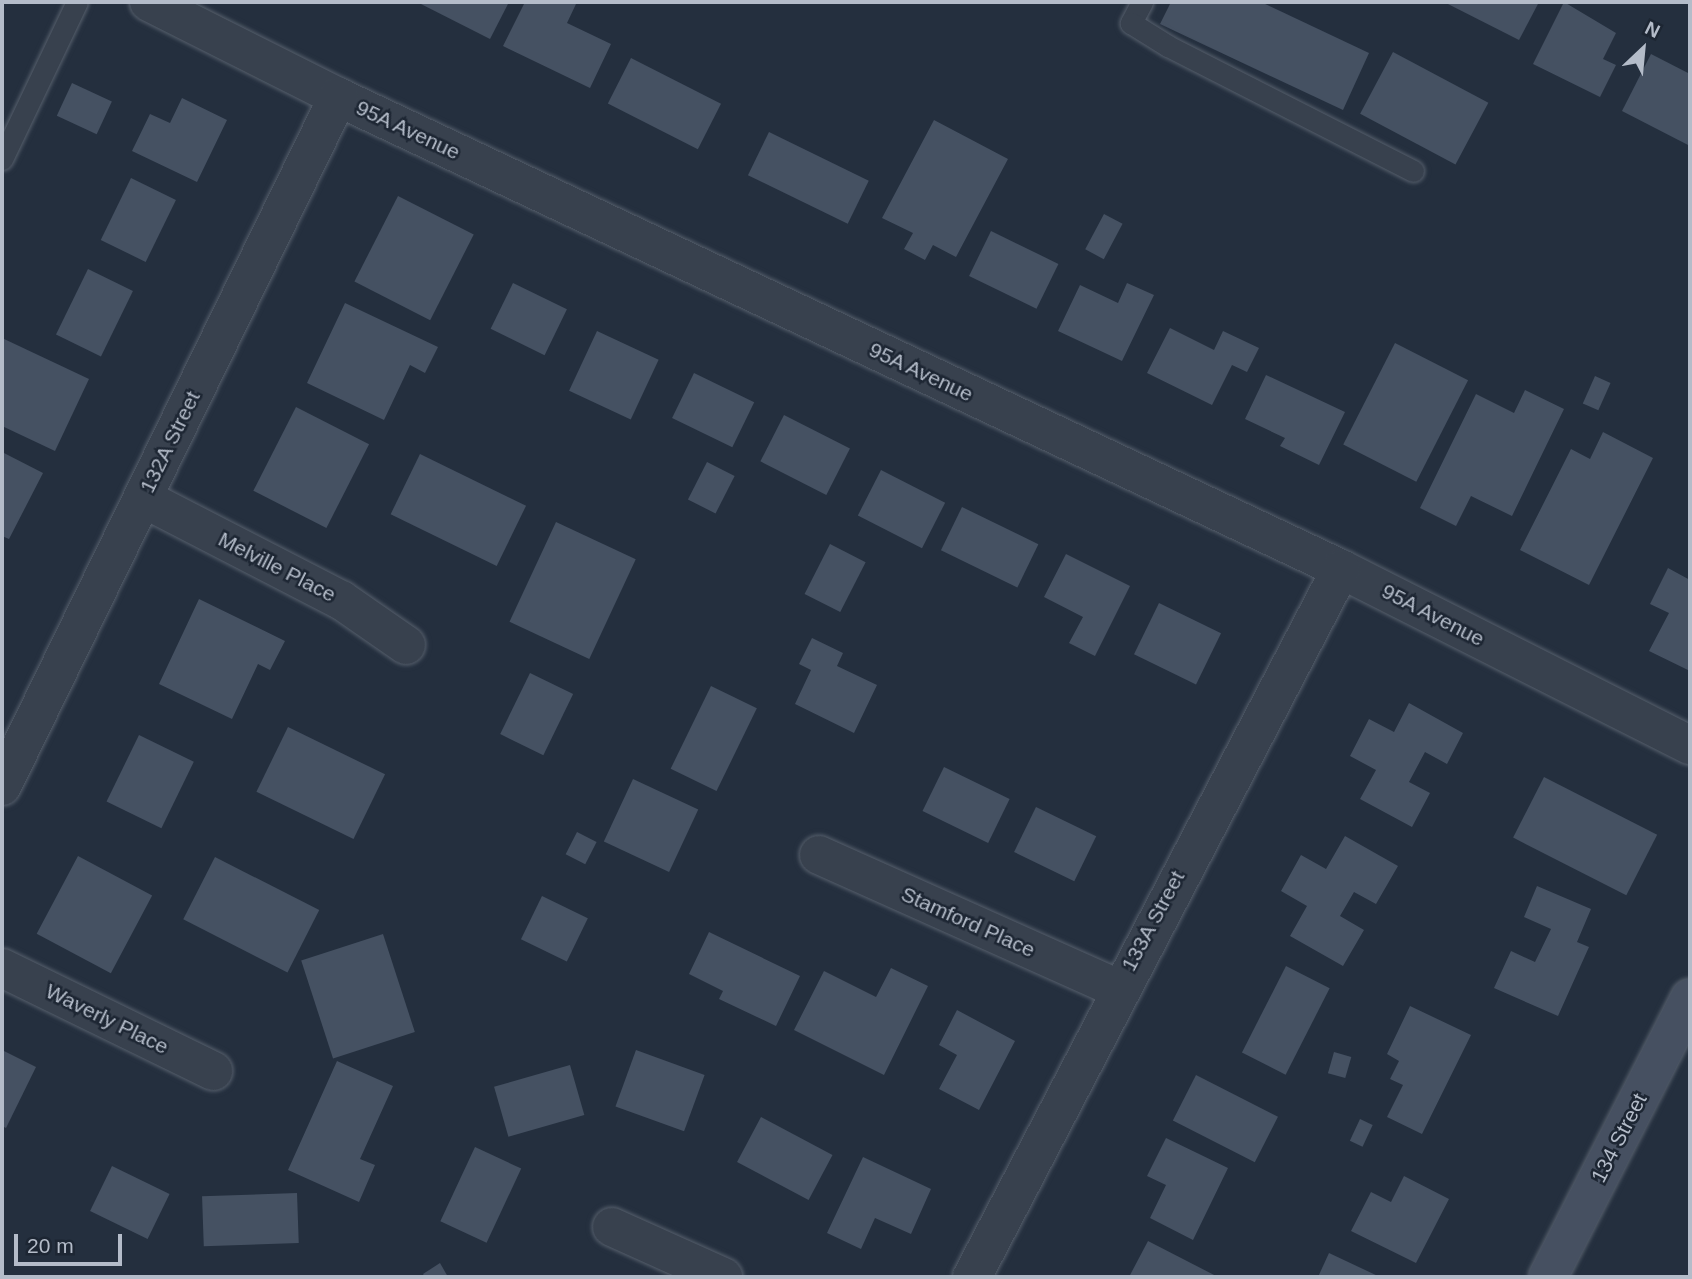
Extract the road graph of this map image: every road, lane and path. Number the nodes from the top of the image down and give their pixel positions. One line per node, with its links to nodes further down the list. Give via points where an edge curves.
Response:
1 (77, 2): 5 (lane)
2 (149, 2): 4 (street, 95A Avenue)
3 (1142, 2): 6 (lane, via 1131,23)
4 (338, 97): 7 (street, 132A Street); 8 (street, 95A Avenue)
5 (2, 159)
6 (1413, 171)
7 (143, 498): 9 (street, Melville Place, via 341,600); 11 (street, 132A Street)
8 (1340, 569): 10 (street, 95A Avenue); 14 (street, 133A Street)
9 (406, 645)
10 (1690, 746)
11 (2, 786)
12 (819, 855): 14 (street, Stamford Place)
13 (2, 968): 16 (street, Waverly Place)
14 (1118, 988): 19 (street, 133A Street)
15 (1686, 1017): 20 (street, 134 Street)
16 (213, 1071)
17 (612, 1227): 18 (street)
18 (723, 1277)
19 (972, 1277)
20 (1548, 1277)

